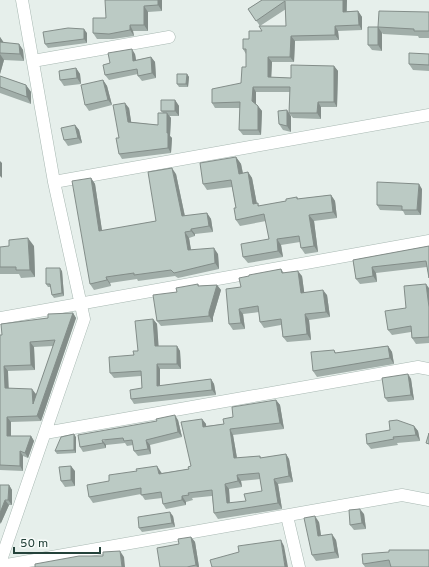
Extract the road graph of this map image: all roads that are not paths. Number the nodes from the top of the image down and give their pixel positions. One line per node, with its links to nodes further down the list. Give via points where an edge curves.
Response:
1 (22, 0): 3 (street)
2 (169, 37): 3 (street)
3 (33, 61): 5 (street)
4 (429, 116): 5 (street)
5 (54, 182): 7 (street)
6 (429, 240): 7 (street)
7 (81, 304): 8 (street); 10 (street, via 84,319)
8 (0, 318)
9 (429, 369): 10 (street, via 410,368)
10 (45, 433): 13 (street)
11 (429, 500): 12 (street, via 402,496)
12 (287, 516): 14 (street); 15 (street)
13 (0, 563)
14 (0, 566)
15 (298, 567)

